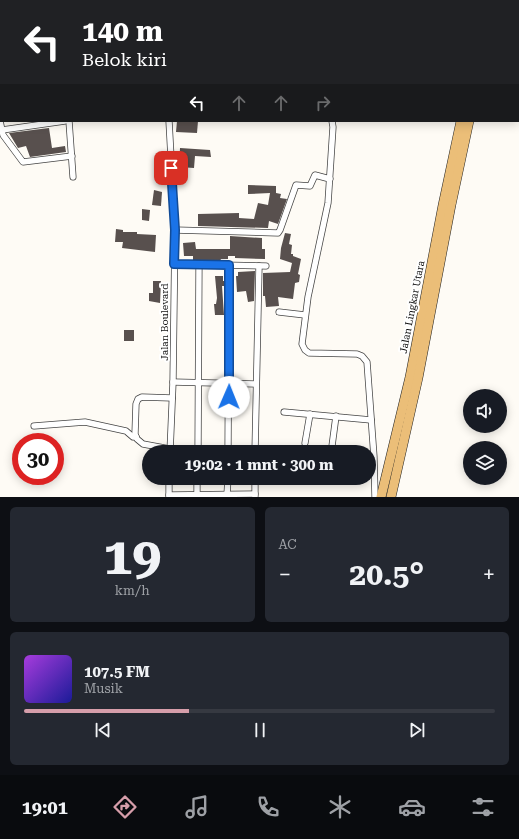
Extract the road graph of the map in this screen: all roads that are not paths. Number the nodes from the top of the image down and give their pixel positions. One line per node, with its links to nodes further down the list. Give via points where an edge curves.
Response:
1 (0, 122): 8 (street)
2 (58, 122): 8 (street)
3 (69, 122): 9 (street)
4 (169, 122): 12 (street, Jalan Boulevard)
5 (332, 122): 11 (street)
6 (461, 122): 38 (main road, Jalan Lingkar Utara, via 442,205 410,378)
7 (469, 122): 39 (main road, Jalan Lingkar Utara)
8 (2, 130): 9 (street, via 23,162)
9 (72, 156): 10 (street)
10 (74, 177)
11 (330, 179): 12 (street, via 315,175 310,186 296,186 278,233); 19 (street, via 328,203)
12 (175, 230): 13 (street, Jalan Boulevard)
13 (174, 264): 14 (street); 20 (street, Jalan Boulevard)
14 (199, 264): 15 (street); 21 (street)
15 (229, 265): 16 (street); 22 (street)
16 (259, 266): 17 (street); 23 (street)
17 (266, 266)
18 (279, 312): 19 (street)
19 (306, 315): 28 (street, via 302,340 305,350 309,353 357,354 367,362)
20 (173, 382): 21 (street); 24 (street, Jalan Boulevard)
21 (199, 383): 22 (street); 34 (street)
22 (229, 383): 23 (street); 35 (street)
23 (256, 384): 36 (street)
24 (172, 398): 30 (street, via 138,399); 33 (street, Jalan Boulevard)
25 (284, 412): 26 (street)
26 (310, 414): 27 (street); 31 (street)
27 (336, 416): 28 (street); 37 (street)
28 (371, 420): 48 (street)
29 (34, 426): 30 (street, via 85,422 126,431)
30 (136, 437): 32 (street)
31 (305, 443)
32 (148, 445)
33 (170, 445)
34 (198, 445)
35 (228, 445)
36 (255, 445)
37 (332, 445)
38 (391, 453): 39 (main road); 49 (main road, Jalan Lingkar Utara)
39 (401, 456): 50 (main road, Jalan Lingkar Utara)
40 (169, 485): 46 (street)
41 (197, 485): 44 (street)
42 (228, 485): 45 (street)
43 (255, 485): 47 (street)
44 (197, 495): 45 (street); 46 (street)
45 (227, 495): 47 (street)
46 (169, 496)
47 (255, 496)
48 (374, 497)
49 (381, 497)
50 (391, 497)

